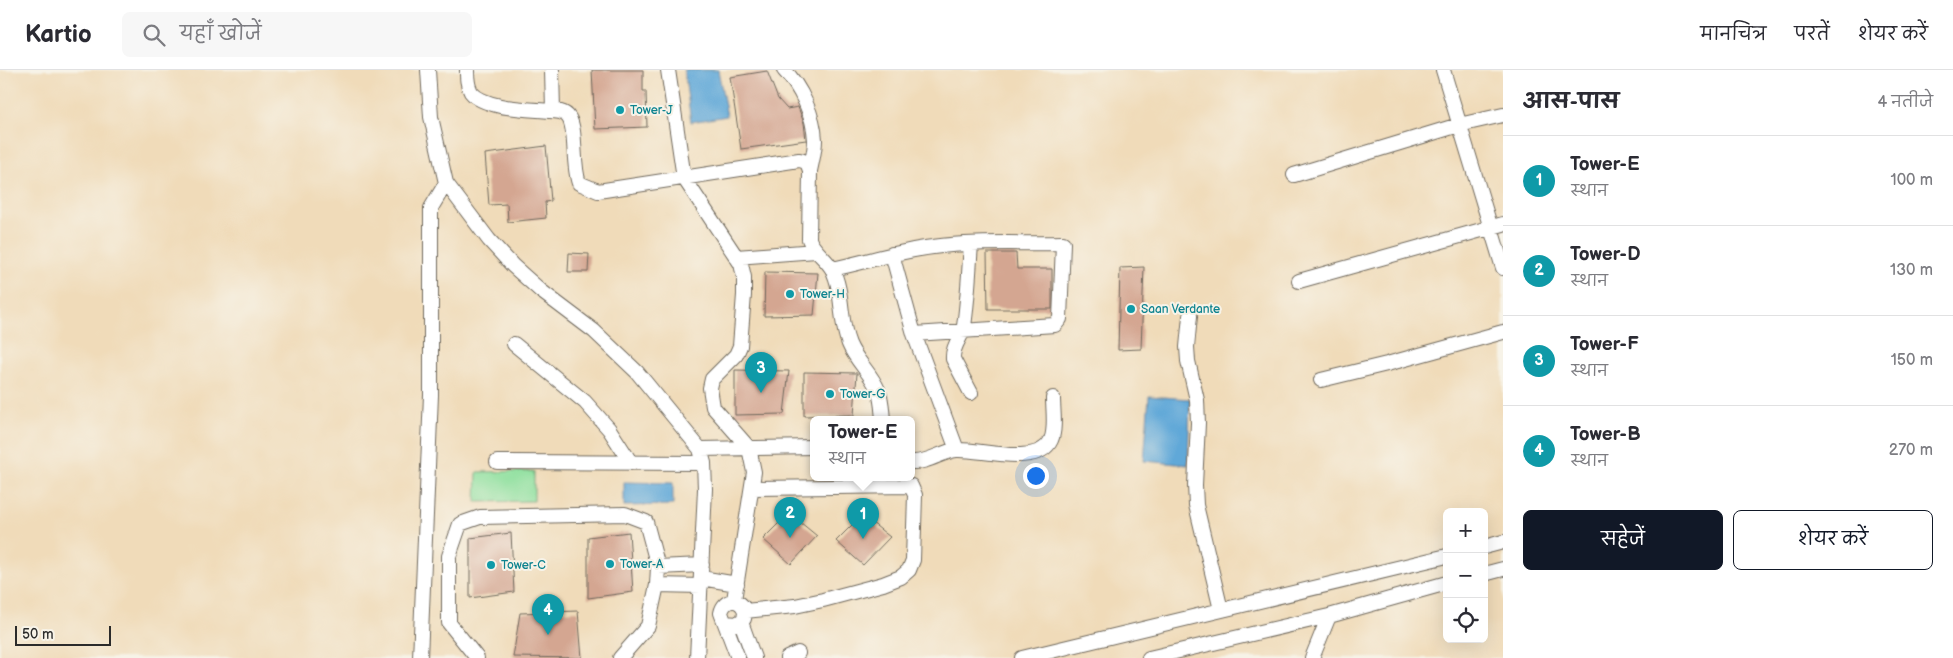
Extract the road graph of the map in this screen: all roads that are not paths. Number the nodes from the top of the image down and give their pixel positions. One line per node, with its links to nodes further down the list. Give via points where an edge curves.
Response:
1 (428, 70): 13 (street, via 431,117)
2 (467, 70): 7 (street, via 471,92 478,99 514,108)
3 (552, 70): 7 (street)
4 (668, 70): 12 (street)
5 (784, 70): 10 (street, via 803,98 812,122 815,142)
6 (1443, 70): 9 (street)
7 (553, 111): 12 (street, via 563,112 569,117 574,171 579,183 586,187 598,191)
8 (1503, 115): 9 (street)
9 (1460, 125): 11 (street); 14 (street)
10 (810, 171): 12 (street, via 808,164 799,160); 16 (street, via 808,232)
11 (1294, 175)
12 (684, 178): 18 (street)
13 (446, 183): 33 (street, via 513,266 540,291 594,331 637,372); 56 (street, via 431,208 431,395)
14 (1497, 226): 19 (street); 21 (street)
15 (971, 244): 17 (street, via 935,246); 23 (street); 23 (street, via 1063,243 1060,319 1055,325)
16 (816, 251): 18 (street); 20 (street)
17 (892, 254): 20 (street); 25 (street)
18 (736, 257): 32 (street, via 744,277 740,346 736,355 712,379 710,388 713,406)
19 (1503, 268)
20 (832, 269): 30 (street, via 849,344 879,391)
21 (1299, 281)
22 (1190, 316): 52 (street, via 1188,361 1197,400 1198,423 1196,505)
23 (962, 331): 25 (street); 28 (street, via 954,347 953,359)
24 (1503, 332): 27 (street)
25 (914, 334): 34 (street)
26 (514, 344): 37 (street, via 585,402)
27 (1321, 380)
28 (971, 393)
29 (1053, 398): 34 (street, via 1053,434 1046,447 1039,451 1019,456)
30 (882, 416)
31 (810, 447): 32 (street)
32 (749, 448): 33 (street); 40 (street, via 754,472)
33 (700, 449): 38 (street)
34 (956, 450): 36 (street)
35 (497, 462): 37 (street)
36 (915, 462)
37 (632, 463): 38 (street)
38 (704, 463): 47 (street)
39 (910, 482): 40 (street); 54 (street, via 915,495 913,560 901,577 822,600)
40 (752, 488): 48 (street)
41 (1503, 542): 42 (street)
42 (1488, 546)
43 (1443, 557): 52 (street)
44 (658, 567): 47 (street); 50 (street); 57 (street, via 646,522 625,514 480,517 460,524 449,556 449,623)
45 (1503, 569): 46 (street)
46 (1488, 573)
47 (701, 576): 48 (street); 50 (street); 59 (street)
48 (737, 584): 51 (street)
49 (1443, 584): 53 (street)
50 (656, 586): 58 (street, via 648,626)
51 (734, 600): 54 (street, via 742,604); 55 (street, via 726,602 721,609)
52 (1221, 610): 62 (street)
53 (1329, 616): 63 (street); 64 (street)
54 (743, 617): 55 (street, via 734,625); 61 (street)
55 (725, 623): 60 (street)
56 (420, 658)
57 (477, 658)
58 (620, 658)
59 (697, 658)
60 (738, 658)
61 (754, 658)
62 (1022, 658)
63 (1149, 658)
64 (1312, 658)

